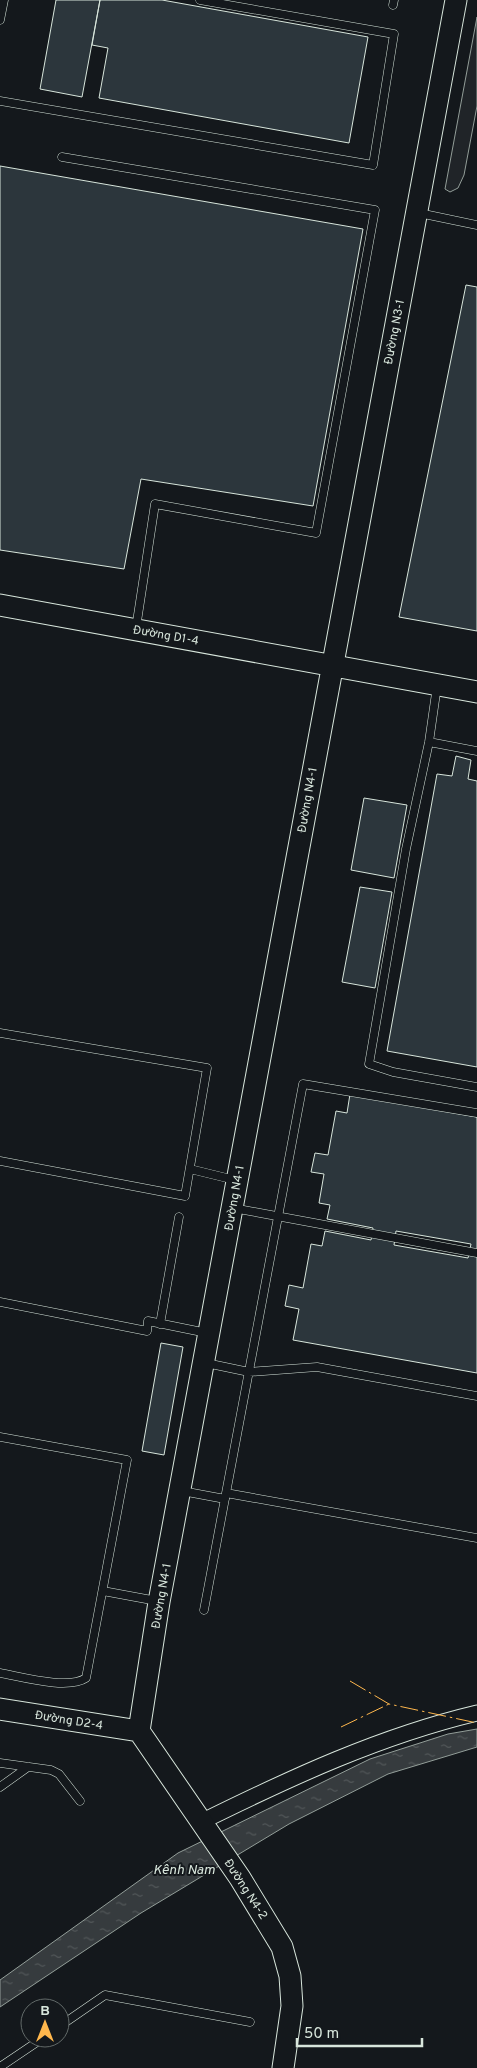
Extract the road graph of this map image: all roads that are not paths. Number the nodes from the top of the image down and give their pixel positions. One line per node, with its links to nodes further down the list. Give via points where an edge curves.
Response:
1 (4, 0): 4 (lane)
2 (200, 0): 5 (lane, via 394,34 373,165)
3 (456, 0): 7 (main road, Đường N3-1)
4 (0, 20)
5 (0, 101)
6 (62, 157): 10 (lane, via 375,210 316,533 155,504)
7 (416, 213): 8 (lane); 11 (main road, Đường N3-1)
8 (477, 223)
9 (0, 605): 10 (main road, Đường D1-4)
10 (136, 630): 11 (main road, Đường D1-4)
11 (332, 665): 12 (main road, Đường D1-4); 21 (main road, Đường N4-1)
12 (437, 684): 13 (main road, Đường D1-4); 14 (lane)
13 (477, 692)
14 (429, 742): 15 (lane); 17 (lane, via 406,849 369,1064 392,1072)
15 (477, 751)
16 (0, 1033): 20 (lane, via 207,1068)
17 (477, 1087)
18 (477, 1113): 23 (lane, via 303,1084)
19 (0, 1161): 20 (lane, via 185,1196)
20 (190, 1170): 21 (lane)
21 (237, 1180): 22 (main road, Đường N4-1)
22 (232, 1208): 23 (lane); 28 (main road, Đường N4-1)
23 (278, 1216): 25 (lane); 30 (lane)
24 (179, 1217): 27 (lane)
25 (477, 1253)
26 (0, 1302): 27 (lane, via 147,1330 148,1321)
27 (160, 1324): 28 (lane)
28 (209, 1333): 29 (main road, Đường N4-1)
29 (204, 1362): 30 (lane); 33 (main road, Đường N4-1)
30 (248, 1372): 31 (lane, via 317,1368); 34 (lane)
31 (477, 1396)
32 (0, 1437): 36 (lane, via 127,1460)
33 (180, 1491): 34 (lane); 37 (main road, Đường N4-1)
34 (226, 1496): 35 (lane); 38 (lane)
35 (477, 1538)
36 (103, 1591): 37 (lane); 39 (lane, via 86,1678 63,1683)
37 (159, 1602): 42 (main road, Đường N4-1)
38 (204, 1610)
39 (0, 1673)
40 (0, 1709): 42 (main road, Đường D2-4)
41 (477, 1713): 47 (street, via 432,1724 313,1768)
42 (139, 1731): 47 (main road, Đường N4-2)
43 (0, 1763): 44 (lane)
44 (28, 1767): 45 (lane); 46 (lane, via 59,1774)
45 (0, 1788)
46 (80, 1801)
47 (201, 1822): 52 (main road, Đường N4-2, via 279,1940 287,1964 292,2006)
48 (70, 2019): 49 (lane, via 105,1995)
49 (250, 2022)
50 (29, 2048): 51 (lane)
51 (0, 2068)
52 (283, 2068)

